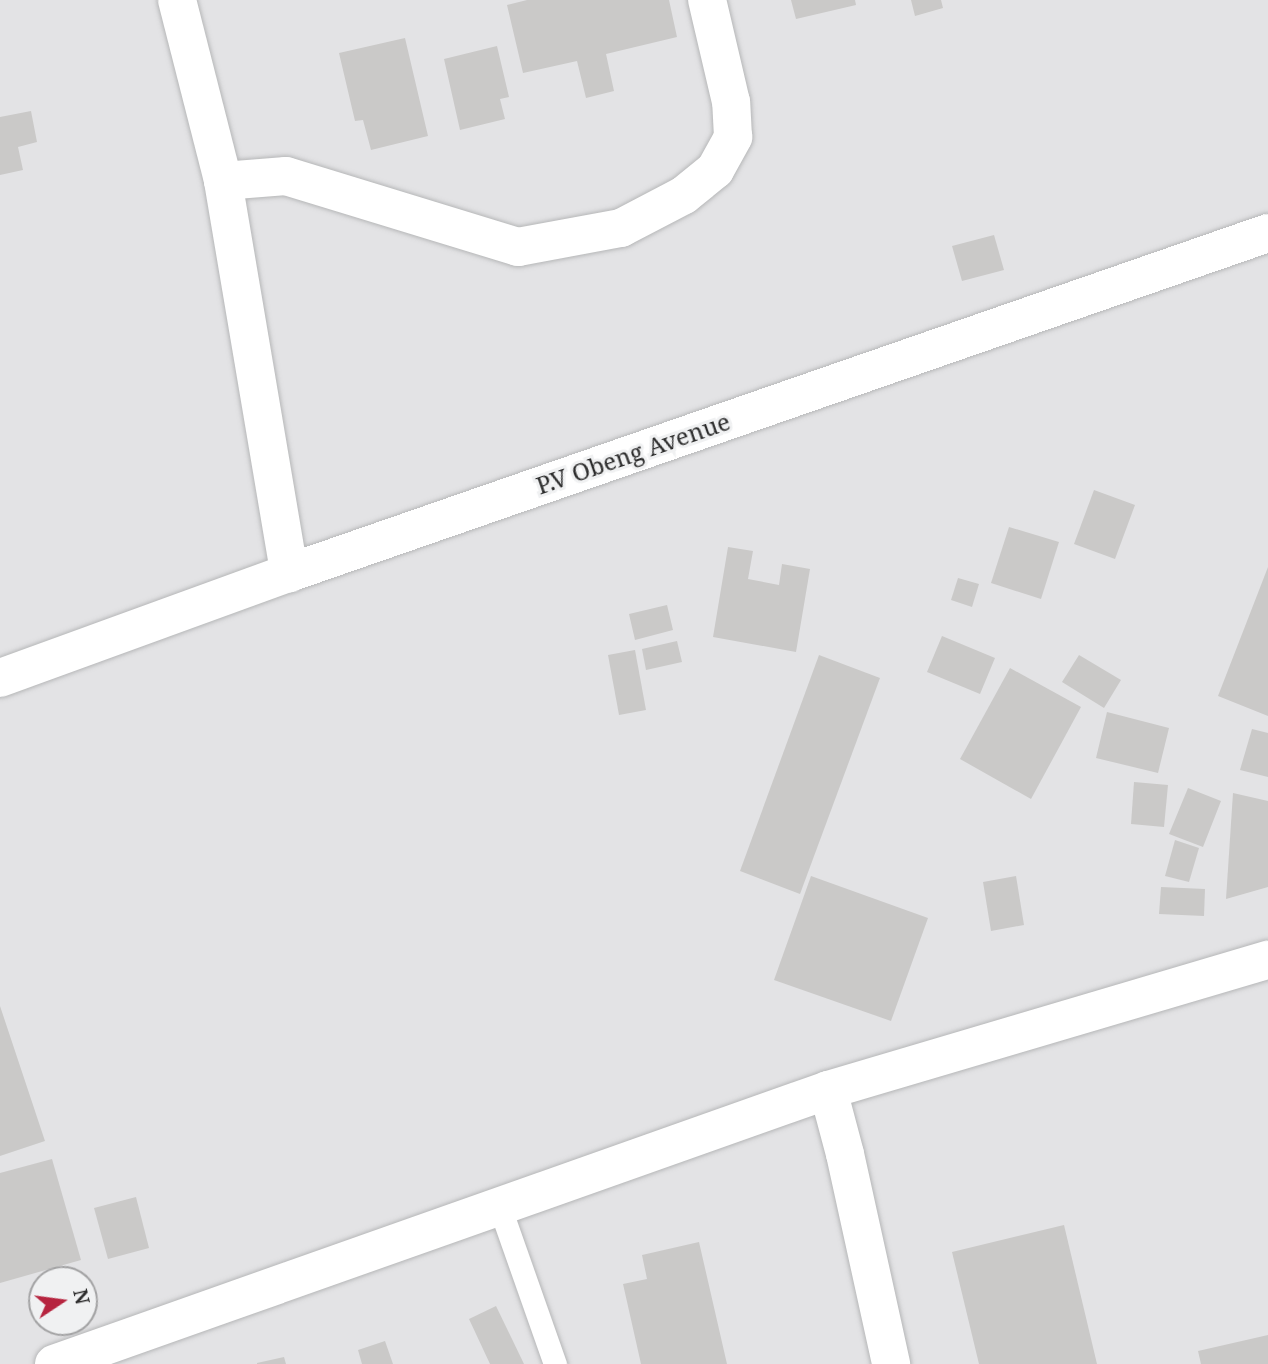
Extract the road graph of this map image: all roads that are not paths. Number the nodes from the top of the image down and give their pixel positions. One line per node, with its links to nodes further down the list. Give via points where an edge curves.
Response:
1 (177, 0): 3 (street)
2 (707, 0): 3 (street, via 731,102 733,137 715,170 684,195 621,228 518,247 286,176)
3 (223, 181): 5 (street)
4 (1268, 233): 5 (street, P.V Obeng Avenue)
5 (289, 573): 6 (street, P.V Obeng Avenue)
6 (0, 678)
7 (1268, 960): 8 (street)
8 (828, 1090): 9 (street); 12 (street)
9 (499, 1205): 10 (street); 11 (lane)
10 (54, 1364)
11 (555, 1364)
12 (891, 1364)

